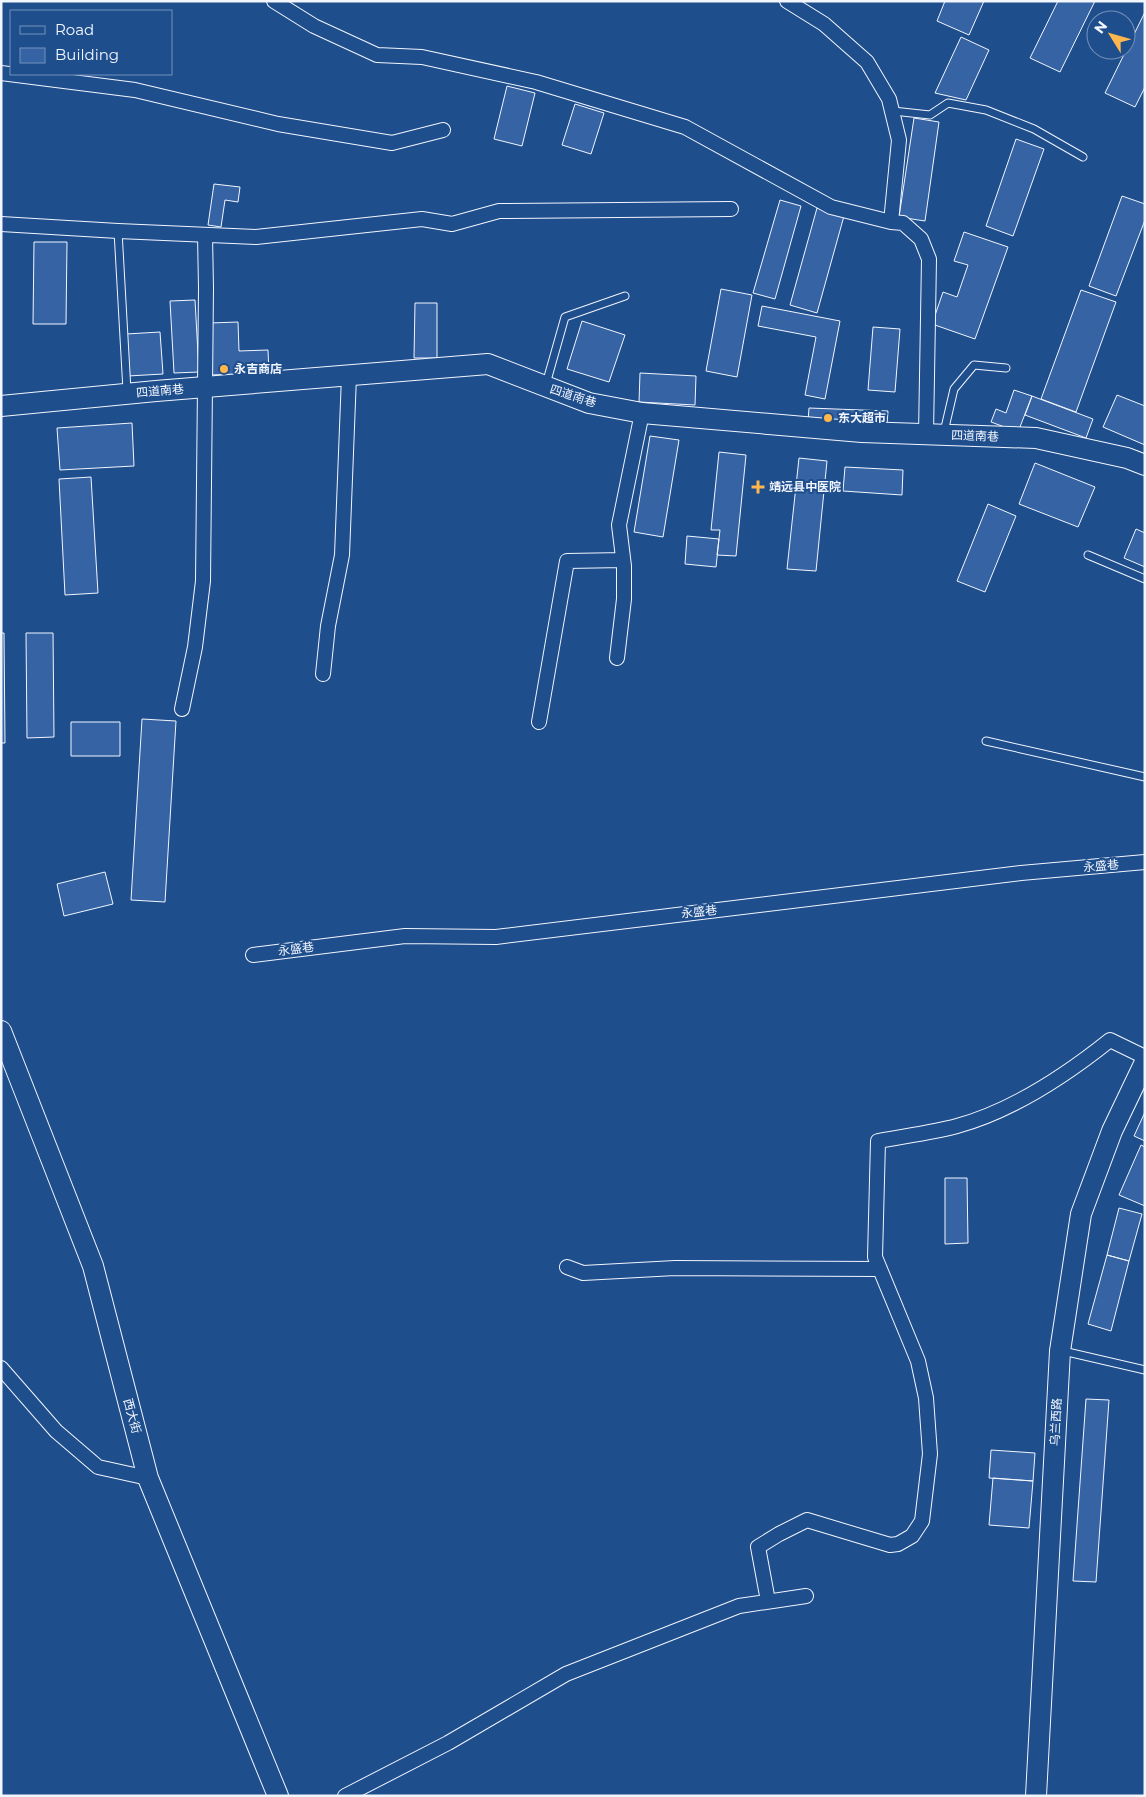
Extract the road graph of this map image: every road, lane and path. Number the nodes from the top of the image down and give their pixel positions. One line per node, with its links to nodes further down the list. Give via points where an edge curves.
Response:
1 (274, 1): 8 (street, via 314,26 377,55 422,57 536,82 686,127 832,207)
2 (788, 1): 4 (street, via 824,24 868,62)
3 (17, 75): 5 (street, via 135,90 278,124 392,143)
4 (893, 111): 6 (lane, via 930,115 948,103 986,110 1034,129); 8 (street, via 899,140)
5 (443, 130)
6 (1083, 157)
7 (731, 209): 11 (street, via 500,211 452,224 422,219 256,237)
8 (891, 222): 20 (street, via 903,223 921,239 929,259)
9 (1, 224): 10 (street)
10 (118, 231): 11 (street); 17 (lane)
11 (205, 235): 16 (street)
12 (625, 296): 15 (lane, via 565,317)
13 (1006, 368): 20 (lane, via 974,365 954,389)
14 (349, 376): 15 (main road, 四道南巷, via 488,364); 16 (main road, 四道南巷); 26 (street, via 342,555 328,626)
15 (545, 387): 19 (main road, 四道南巷, via 589,402)
16 (204, 388): 17 (main road, 四道南巷); 27 (street, via 203,581 195,647)
17 (127, 394): 18 (main road, 四道南巷)
18 (1, 406)
19 (642, 413): 20 (main road, 四道南巷, via 862,432); 23 (street, via 619,525)
20 (935, 434): 21 (main road, 四道南巷, via 1036,438)
21 (1145, 465)
22 (1088, 555): 24 (lane)
23 (623, 560): 25 (street, via 624,599); 28 (street, via 567,561)
24 (1145, 579)
25 (617, 658)
26 (323, 674)
27 (182, 709)
28 (539, 722)
29 (986, 741): 30 (lane)
30 (1145, 777)
31 (1145, 862): 32 (street, 永盛巷, via 1021,873 496,937 405,936)
32 (253, 955)
33 (1, 1031): 41 (main road, 西大街, via 93,1266)
34 (1145, 1057): 37 (street, via 1110,1040 1046,1085 992,1113 957,1126 878,1142 875,1257)
35 (1145, 1062): 38 (main road, 乌兰西路, via 1112,1131 1081,1214)
36 (567, 1267): 37 (street, via 583,1273 675,1268)
37 (880, 1269): 43 (street, via 918,1361 926,1398 930,1454 922,1521 912,1536 890,1545 807,1520 779,1534 758,1547)
38 (1060, 1351): 40 (lane); 46 (main road, 乌兰西路)
39 (1, 1368): 41 (street, via 56,1431 98,1467)
40 (1145, 1370)
41 (148, 1478): 44 (main road, 西大街)
42 (806, 1596): 43 (street)
43 (768, 1601): 45 (street, via 739,1606 566,1674 448,1743)
44 (278, 1796)
45 (345, 1796)
46 (1036, 1796)

